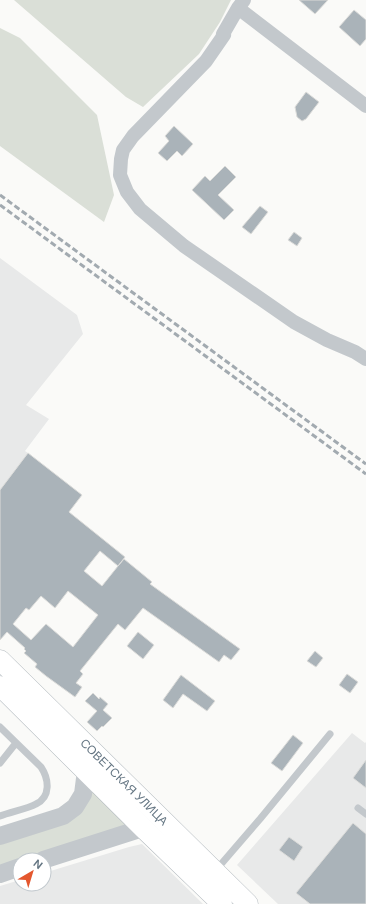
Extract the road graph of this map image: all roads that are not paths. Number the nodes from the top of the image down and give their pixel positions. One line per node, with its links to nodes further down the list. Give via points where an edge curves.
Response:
1 (241, 4): 2 (street); 3 (street, via 206,62 156,111 123,150 120,175 127,192 140,209 184,246 294,322)
2 (366, 106)
3 (366, 359)
4 (0, 660): 19 (main road, СОВЕТСКАЯ УЛИЦА)
5 (0, 686): 10 (main road, СОВЕТСКАЯ УЛИЦА)
6 (0, 727): 8 (lane)
7 (330, 734): 19 (lane)
8 (16, 743): 9 (lane); 13 (lane, via 41,767 48,788 45,796 35,805)
9 (0, 763)
10 (86, 771): 14 (main road, СОВЕТСКАЯ УЛИЦА); 15 (street, via 83,794 75,807 63,816)
11 (358, 808): 12 (lane)
12 (366, 814)
13 (0, 816)
14 (143, 828): 16 (street); 19 (main road, СОВЕТСКАЯ УЛИЦА)
15 (0, 836)
16 (52, 857)
17 (12, 870): 18 (street)
18 (0, 874)
19 (208, 878): 20 (main road, СОВЕТСКАЯ УЛИЦА); 21 (main road, СОВЕТСКАЯ УЛИЦА)
20 (222, 904)
21 (248, 904)

